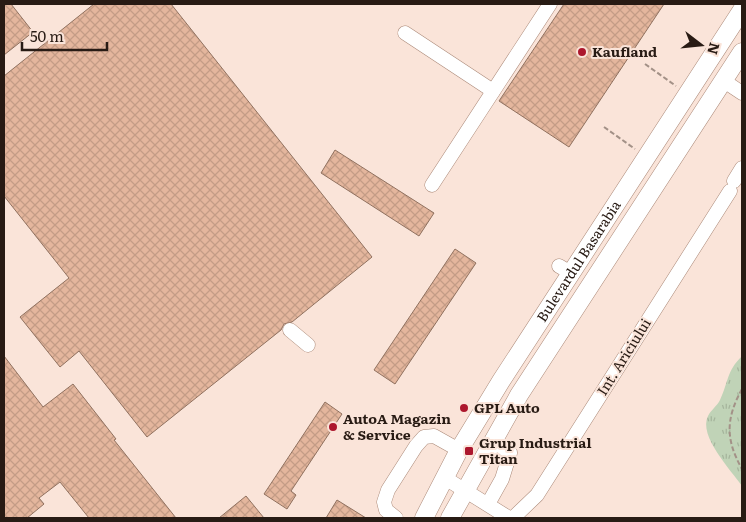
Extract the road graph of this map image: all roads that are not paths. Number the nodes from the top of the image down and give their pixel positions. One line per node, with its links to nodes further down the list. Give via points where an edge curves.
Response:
1 (550, 4): 6 (street)
2 (742, 10): 13 (main road, Bulevardul Basarabia, via 565,269)
3 (404, 33): 6 (street)
4 (742, 52): 5 (main road, Bulevardul Basarabia)
5 (724, 80): 7 (street); 12 (main road, Bulevardul Basarabia)
6 (493, 91): 9 (street)
7 (742, 93)
8 (742, 168): 20 (street, Int. Ariciului, via 537,495)
9 (432, 185)
10 (290, 330): 11 (street)
11 (308, 345)
12 (492, 440): 15 (main road, Bulevardul Basarabia); 16 (street, via 510,454 502,479)
13 (460, 450): 14 (main road, Bulevardul Basarabia); 17 (street, via 434,436 424,437 388,490 384,502 386,510)
14 (445, 478): 15 (street); 18 (main road, Bulevardul Basarabia)
15 (465, 490): 16 (street); 19 (main road, Bulevardul Basarabia)
16 (488, 504): 20 (street)
17 (396, 518)
18 (424, 518)
19 (450, 518)
20 (511, 518)

